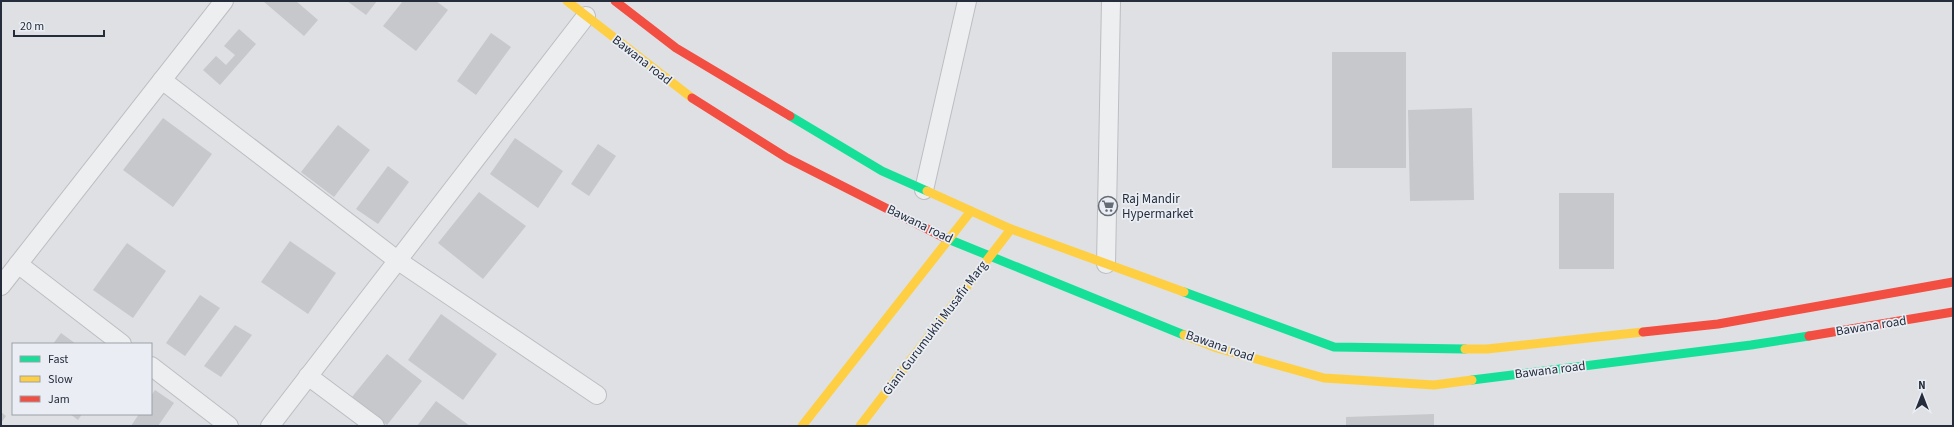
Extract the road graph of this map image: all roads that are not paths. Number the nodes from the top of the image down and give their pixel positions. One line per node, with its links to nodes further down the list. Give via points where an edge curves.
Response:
1 (224, 1): 7 (lane)
2 (567, 1): 6 (main road, Bawana road)
3 (615, 1): 8 (main road, Bawana road, via 676,48 882,171)
4 (967, 1): 8 (lane)
5 (1111, 1): 15 (lane)
6 (586, 16): 11 (main road, Bawana road, via 688,96 787,158); 13 (lane)
7 (162, 80): 13 (lane); 14 (lane)
8 (924, 190): 9 (main road, Bawana road)
9 (971, 211): 10 (main road, Bawana road); 11 (main road)
10 (1011, 229): 12 (main road, Giani Gurumukhi Musafir Marg); 15 (main road, Bawana road)
11 (948, 239): 12 (main road, Bawana road); 26 (main road)
12 (990, 256): 18 (main road, Bawana road, via 1217,348 1324,378 1434,385 1751,345); 27 (main road, Giani Gurumukhi Musafir Marg)
13 (397, 260): 21 (lane); 22 (lane)
14 (18, 264): 17 (lane); 19 (lane)
15 (1106, 264): 16 (main road, Bawana road, via 1334,347 1487,349 1718,324)
16 (1953, 282)
17 (1, 286)
18 (1953, 312)
19 (121, 343)
20 (152, 367): 23 (lane)
21 (308, 376): 24 (lane); 25 (lane)
22 (597, 395)
23 (229, 426)
24 (270, 426)
25 (375, 426)
26 (802, 426)
27 (860, 426)

